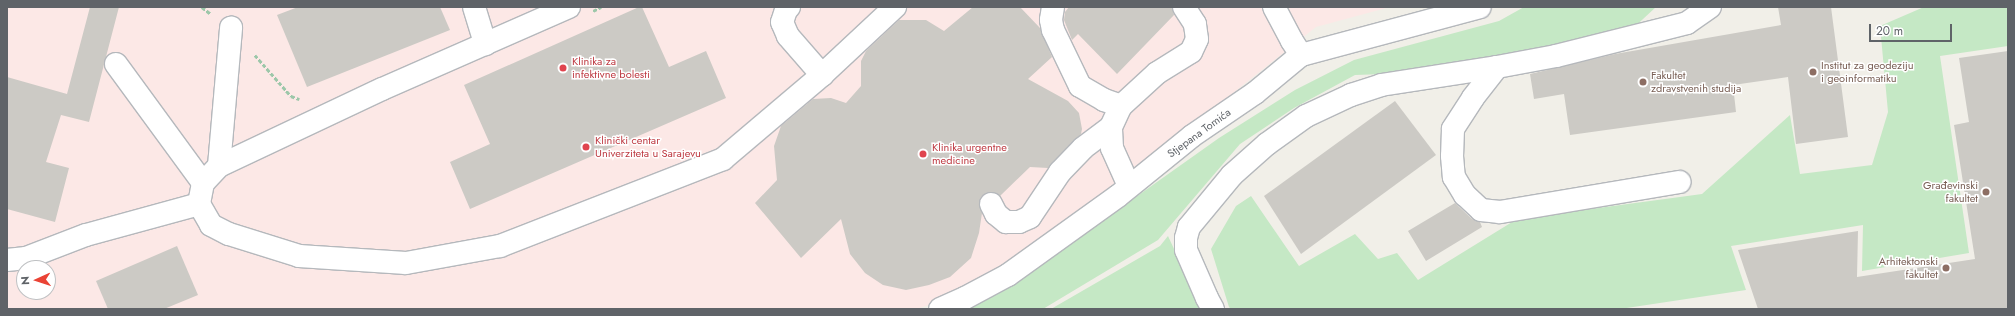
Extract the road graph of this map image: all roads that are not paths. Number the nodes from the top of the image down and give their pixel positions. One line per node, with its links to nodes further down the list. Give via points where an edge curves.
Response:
1 (474, 7): 11 (street)
2 (569, 7): 11 (street)
3 (789, 7): 15 (street, via 782,22 788,36)
4 (895, 7): 15 (street)
5 (1053, 7): 16 (street, via 1053,30 1080,86 1104,100)
6 (1184, 7): 16 (street, via 1195,24 1197,39 1191,52 1157,73)
7 (1274, 7): 12 (street)
8 (1480, 7): 12 (street, Stjepana Tomića)
9 (1710, 7): 14 (street, via 1687,23 1658,32)
10 (231, 28): 18 (street)
11 (485, 44): 18 (street)
12 (1301, 55): 21 (street, Stjepana Tomića, via 1255,93 1192,136)
13 (116, 64): 19 (street)
14 (1497, 67): 20 (street, via 1453,129 1454,177 1465,195 1481,210 1500,212); 26 (street, via 1381,85 1350,95 1306,116 1266,144 1232,175 1189,227 1186,250)
15 (822, 75): 22 (street, via 723,159 500,246 406,263 299,256 229,234 211,225)
16 (1121, 106): 17 (street)
17 (1111, 126): 21 (street, via 1112,148); 23 (street, via 1083,148 1060,172 1030,217 1019,222 1006,222 996,214)
18 (219, 166): 19 (street)
19 (203, 182): 22 (street)
20 (1680, 182)
21 (1129, 186): 25 (street, Stjepana Tomića, via 1008,275)
22 (199, 204): 24 (street, via 86,235 26,258)
23 (991, 204)
24 (7, 260)
25 (940, 309)
26 (1213, 309)

